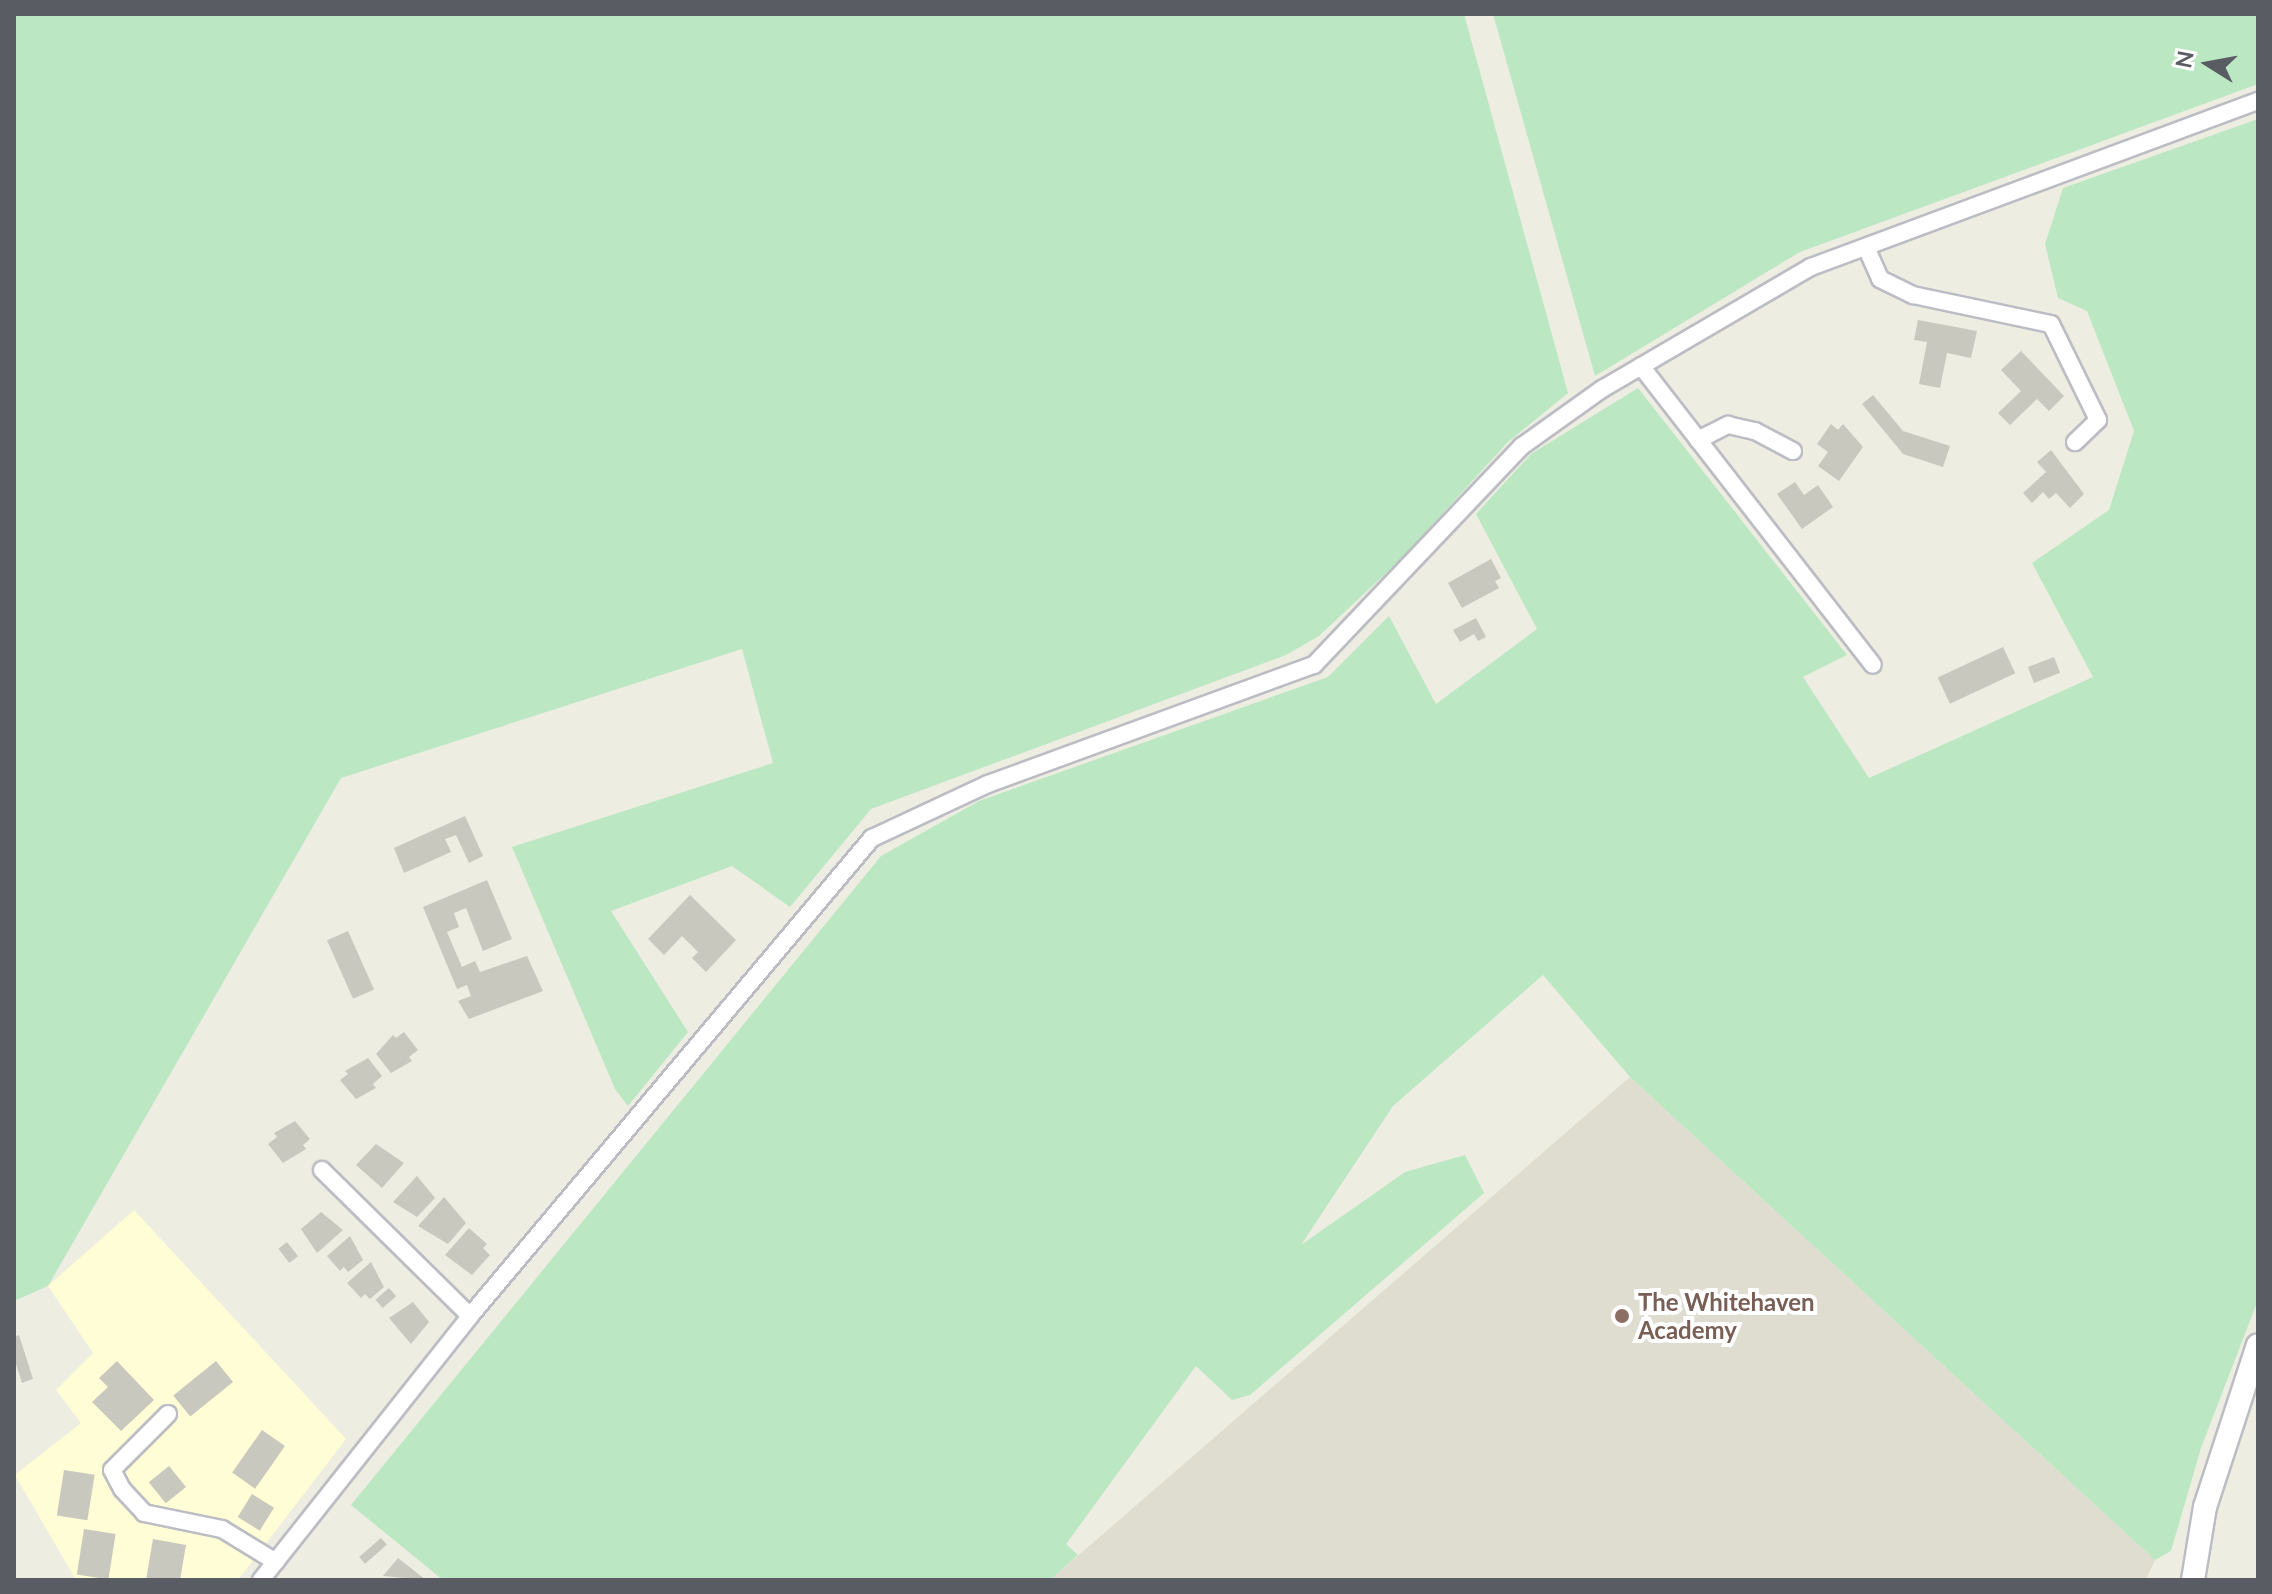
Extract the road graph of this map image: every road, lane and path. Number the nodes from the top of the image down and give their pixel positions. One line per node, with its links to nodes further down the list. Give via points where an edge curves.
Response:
1 (2258, 101): 2 (street)
2 (1866, 247): 3 (street, via 1811,267); 5 (street, via 1880,279 1913,295 2051,324 2098,420)
3 (1641, 366): 4 (street); 9 (street, via 1522,446 1314,665 988,784 872,838)
4 (1698, 440): 6 (street, via 1728,425 1755,431); 7 (street)
5 (2075, 442)
6 (1793, 451)
7 (1873, 665)
8 (322, 1170): 9 (street)
9 (470, 1316): 12 (street)
10 (2258, 1345): 14 (main road, via 2205,1507)
11 (168, 1414): 12 (street, via 112,1470 122,1489 144,1513 222,1529)
12 (276, 1562): 13 (street)
13 (261, 1580)
14 (2193, 1580)

